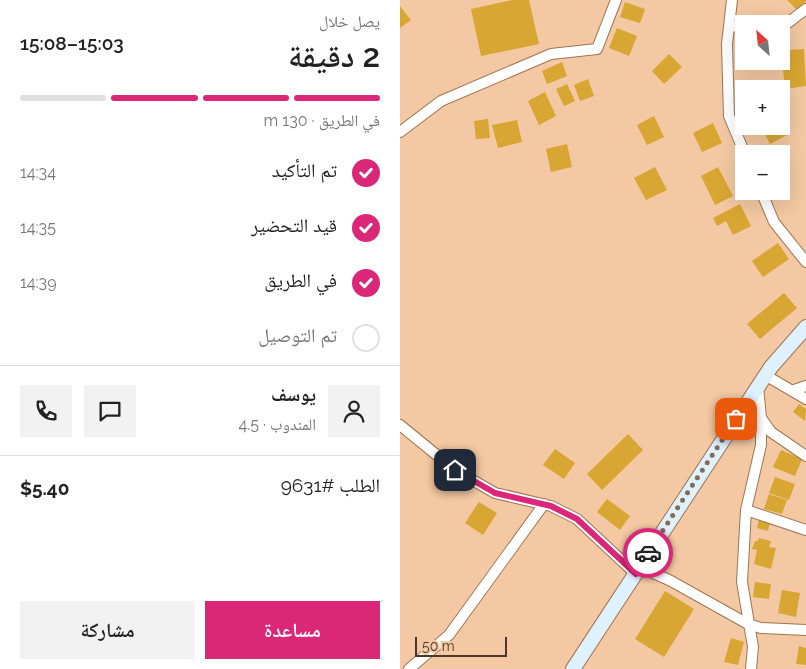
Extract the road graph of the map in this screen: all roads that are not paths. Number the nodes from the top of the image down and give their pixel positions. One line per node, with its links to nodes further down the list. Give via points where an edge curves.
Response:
1 (616, 0): 7 (street, via 597,49 551,54 441,100)
2 (732, 0): 5 (street)
3 (806, 9): 4 (street)
4 (790, 21)
5 (729, 26): 6 (street); 8 (street, via 729,116)
6 (735, 26)
7 (400, 132)
8 (741, 145)
9 (765, 200): 10 (street, via 774,222)
10 (806, 262)
11 (806, 327): 12 (main road)
12 (761, 381): 14 (street); 16 (street); 22 (main road)
13 (806, 386): 14 (street)
14 (794, 390): 15 (street)
15 (806, 398)
16 (761, 418): 18 (street, via 771,432); 20 (street, via 761,445)
17 (400, 425): 19 (street, via 455,470 495,493)
18 (806, 456)
19 (544, 504): 22 (street, via 577,519); 25 (street, via 449,635)
20 (746, 510): 21 (street); 23 (street, via 742,582)
21 (806, 530)
22 (638, 570): 23 (street, via 671,581); 26 (main road)
23 (748, 624): 24 (street, via 761,628); 27 (street, via 753,647)
24 (806, 630)
25 (409, 669)
26 (573, 669)
27 (751, 669)

